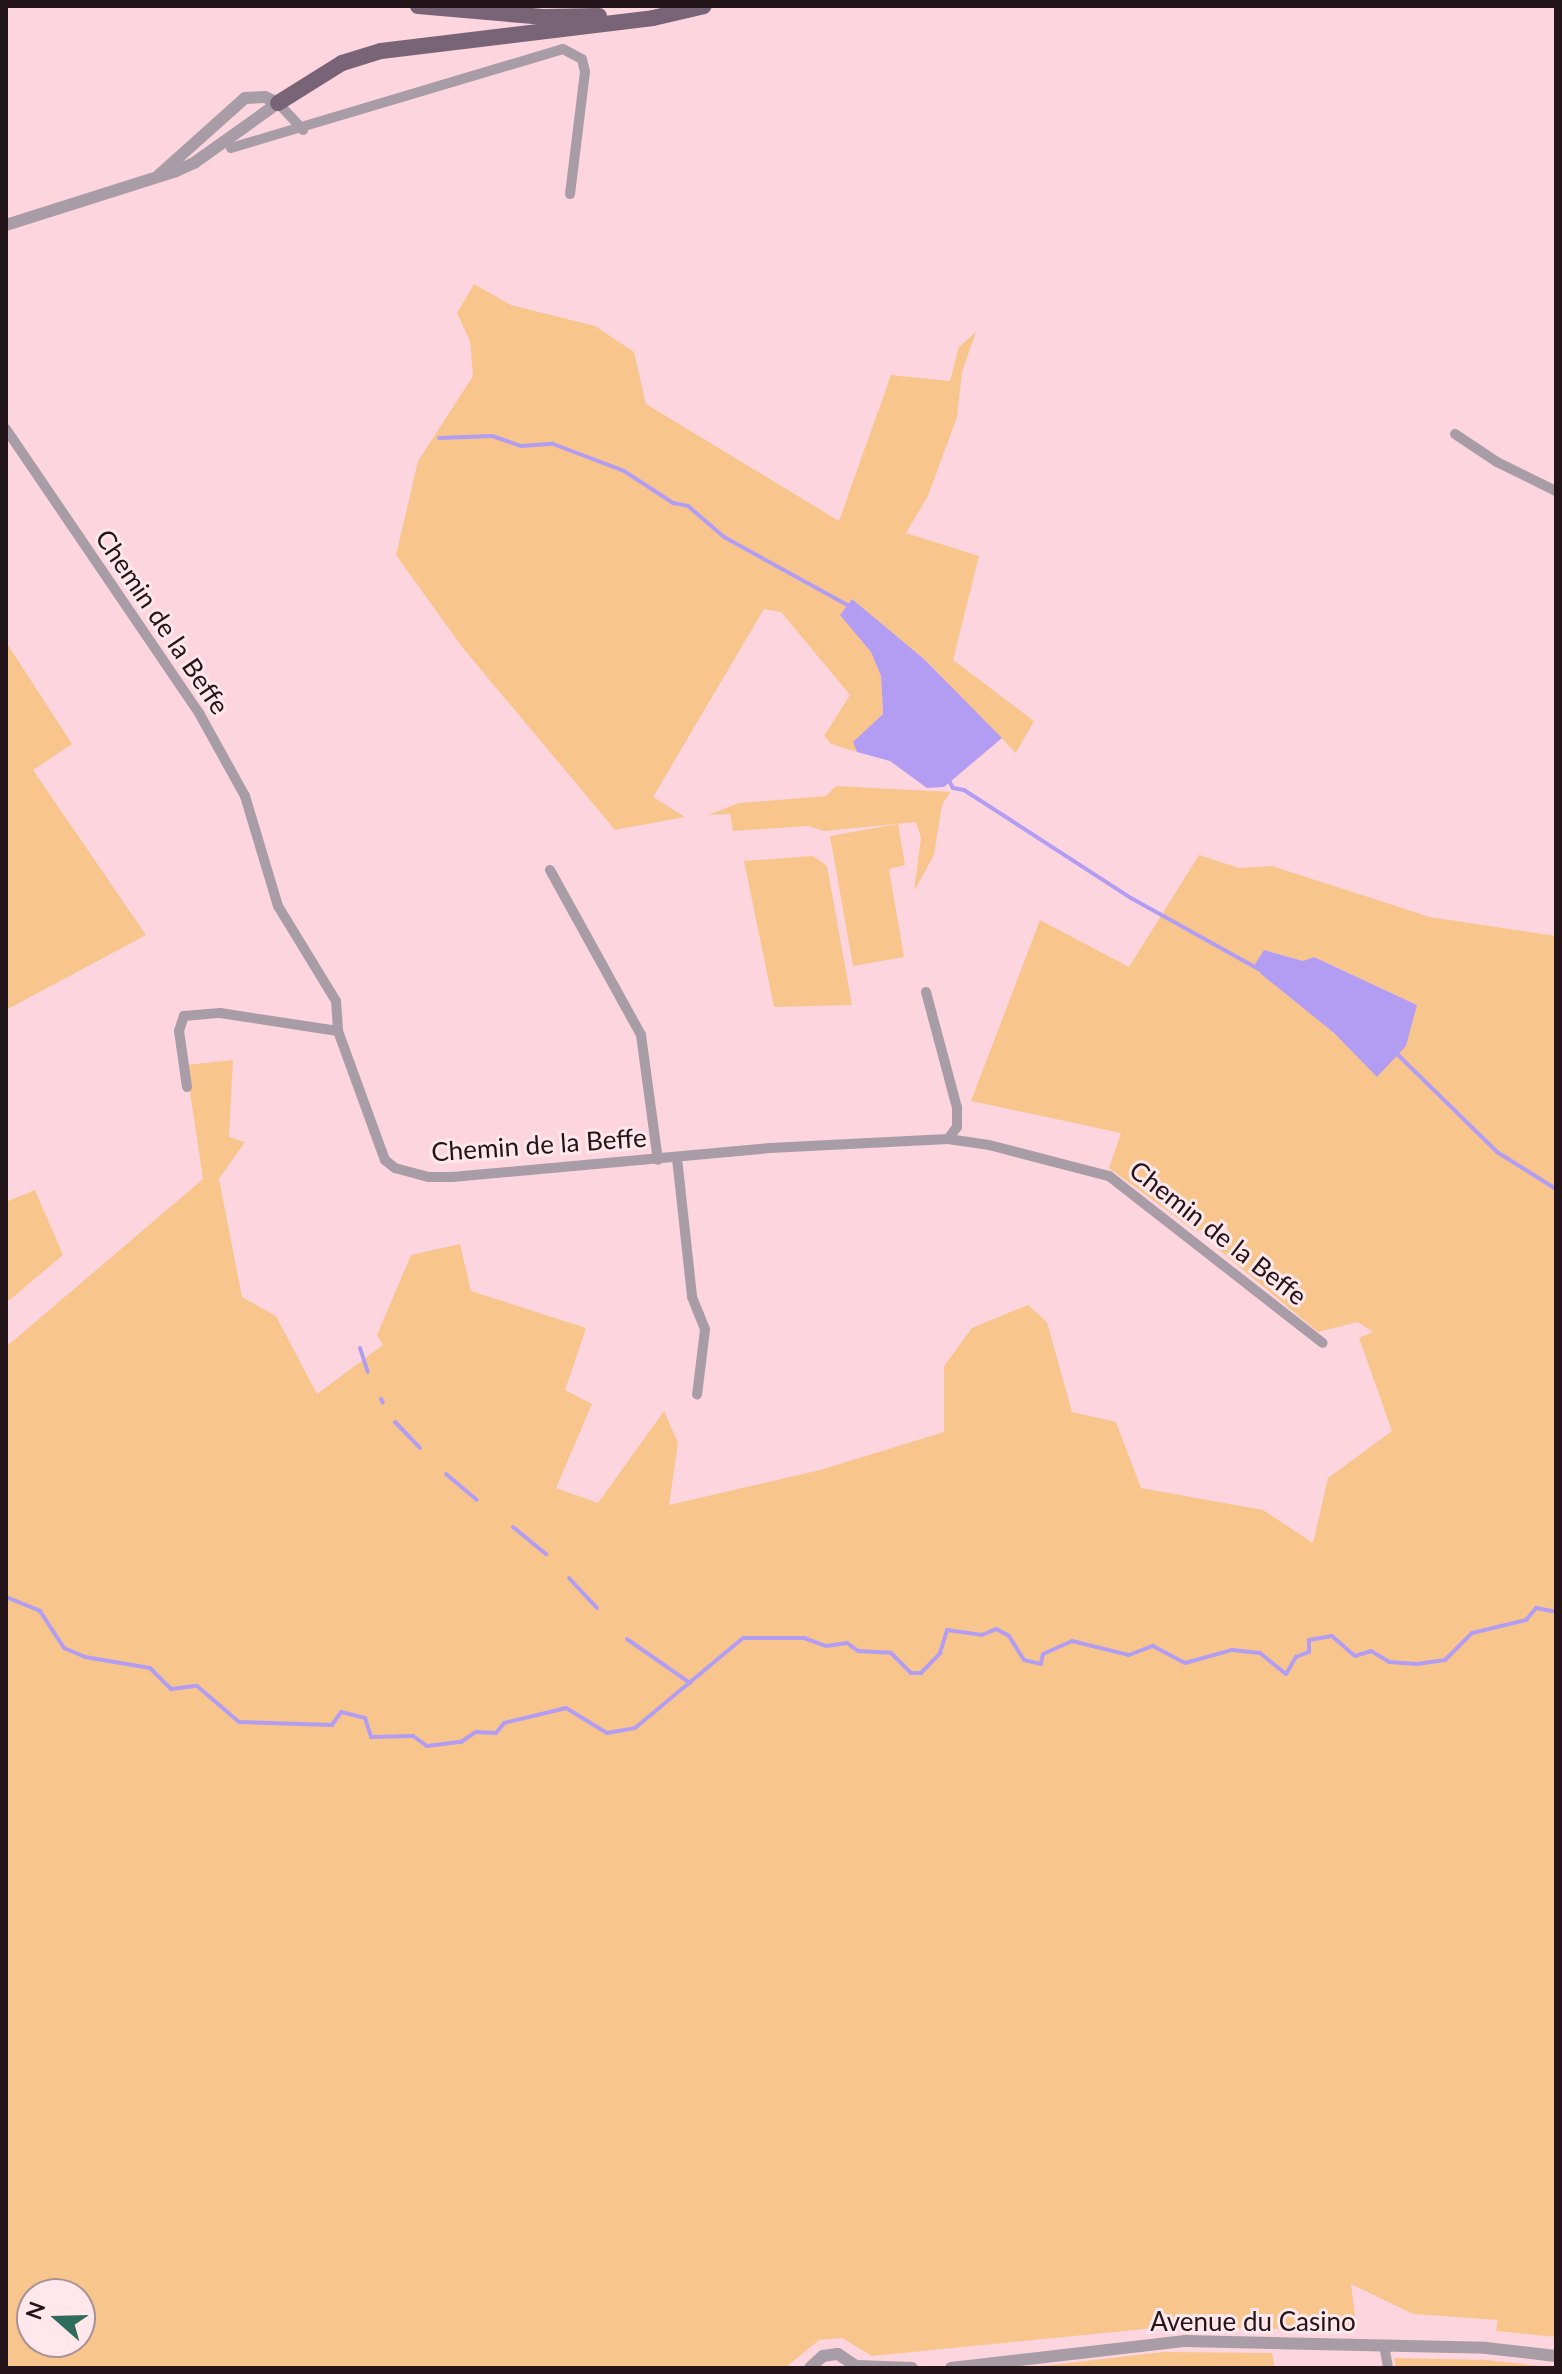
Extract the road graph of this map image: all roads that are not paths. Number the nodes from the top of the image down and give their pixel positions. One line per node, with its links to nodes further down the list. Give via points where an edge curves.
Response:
1 (418, 6): 5 (main road)
2 (429, 6): 5 (main road)
3 (680, 6): 5 (main road, via 543,17)
4 (704, 6): 6 (main road, via 653,18 381,51 342,63)
5 (450, 11)
6 (278, 103): 7 (street); 9 (street, via 194,163); 9 (street, via 245,98)
7 (302, 129): 8 (street); 10 (street, via 547,50 573,52 582,59 585,72)
8 (231, 148)
9 (159, 175): 11 (street)
10 (570, 194)
11 (6, 225)
12 (6, 429): 17 (street, Chemin de la Beffe, via 220,750 252,816 278,906 336,1001)
13 (1455, 434): 14 (street)
14 (1556, 491)
15 (550, 870): 21 (street, via 641,1035)
16 (926, 992): 19 (street, via 957,1108 957,1127)
17 (338, 1031): 18 (street, via 220,1013 184,1016 179,1031); 21 (street, Chemin de la Beffe, via 385,1160 395,1168 452,1177)
18 (187, 1087)
19 (948, 1139): 20 (street, Chemin de la Beffe, via 743,1149); 22 (street, Chemin de la Beffe, via 1109,1176)
20 (677, 1158): 21 (street, Chemin de la Beffe); 23 (street, via 692,1297 705,1330)
21 (658, 1160)
22 (1323, 1343)
23 (697, 1395)
24 (1384, 2345): 25 (street, Avenue du Casino); 29 (street, Avenue du Casino, via 1185,2341); 30 (street)
25 (1556, 2356)
26 (858, 2367): 27 (street, via 846,2356 831,2354); 28 (street)
27 (810, 2368)
28 (912, 2368)
29 (951, 2368)
30 (1388, 2368)

